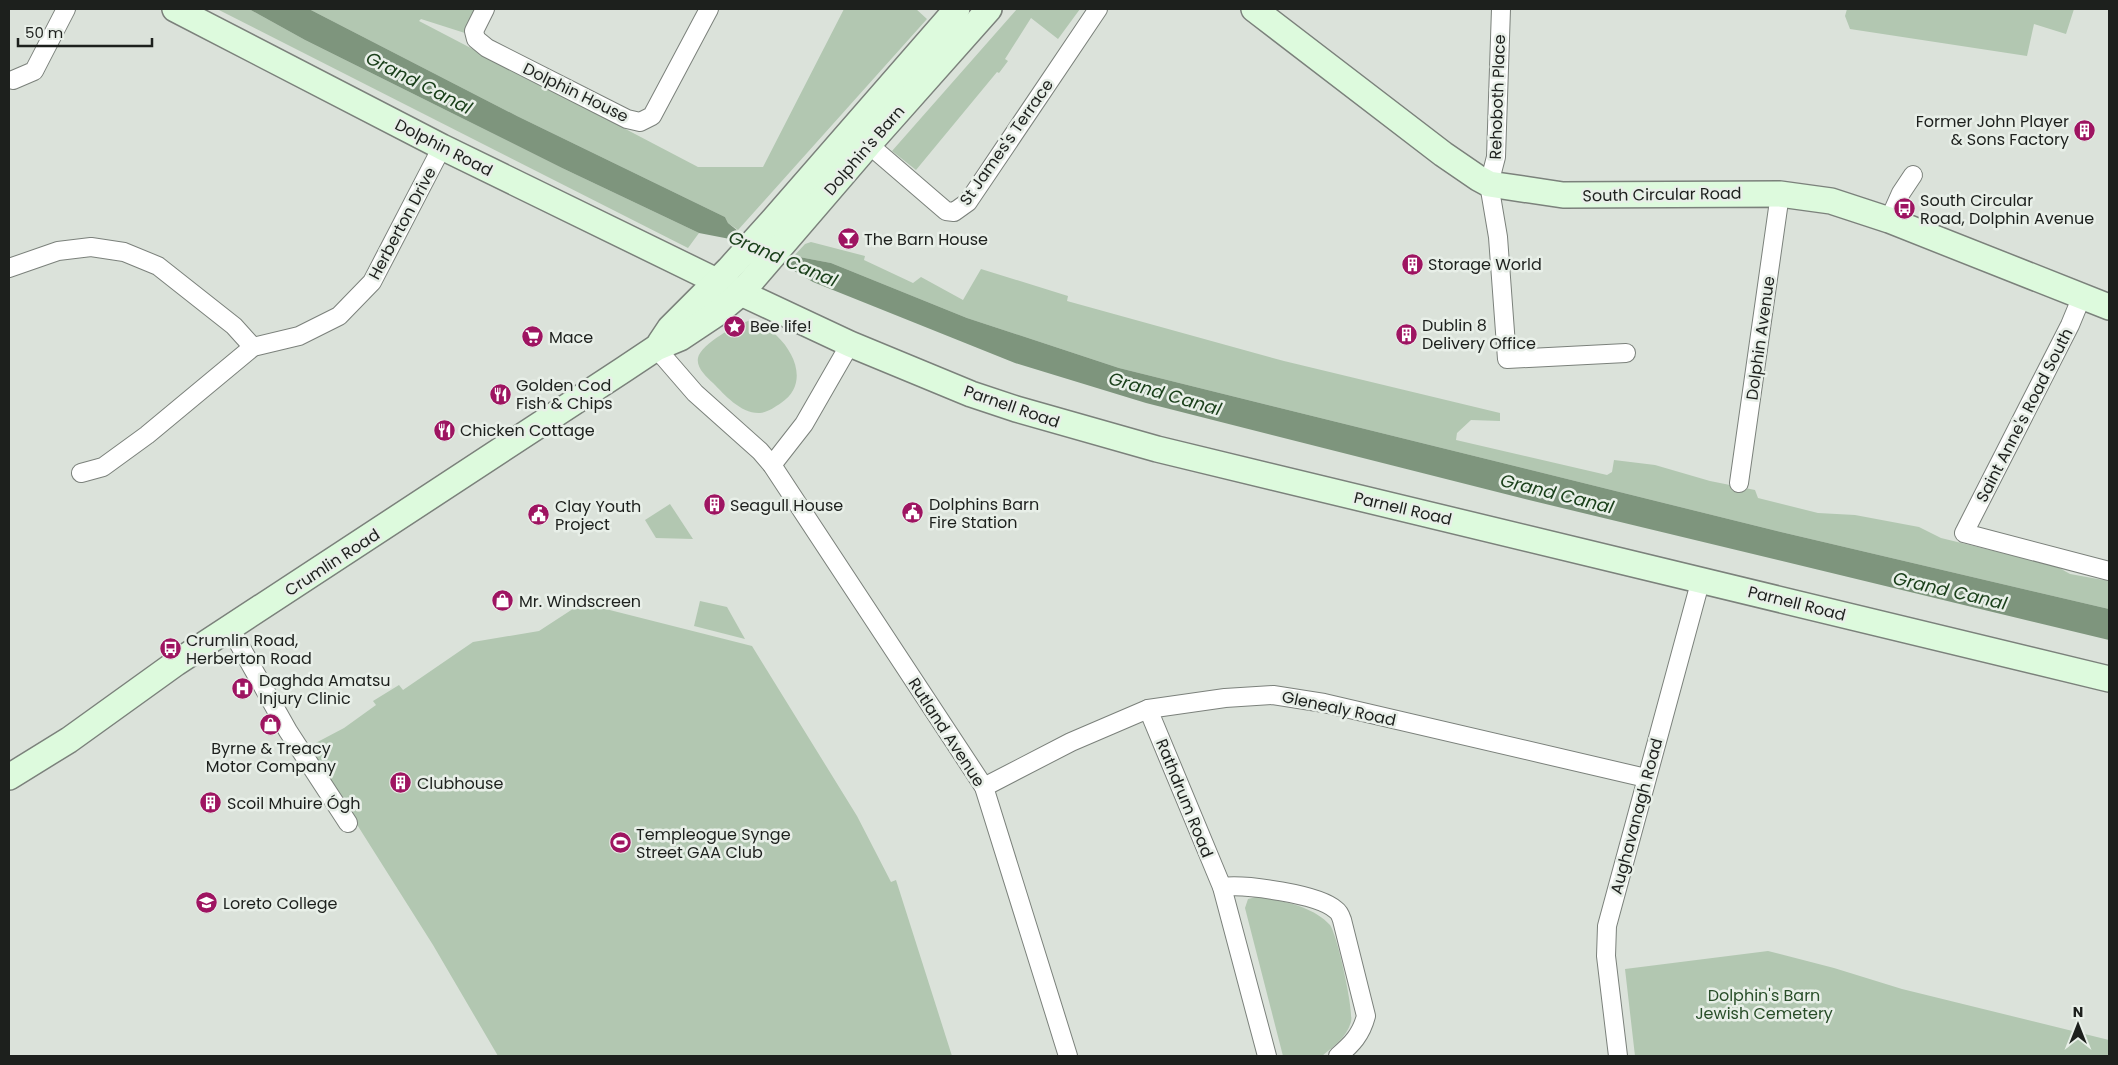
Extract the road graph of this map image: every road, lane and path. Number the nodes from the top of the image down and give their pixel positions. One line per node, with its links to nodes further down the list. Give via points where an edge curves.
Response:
1 (66, 9): 10 (street, via 34,71)
2 (175, 9): 12 (main road, Dolphin Road)
3 (486, 9): 4 (street, Dolphin House, via 474,31 476,40 627,119 640,122 652,116)
4 (709, 9)
5 (957, 9): 11 (main road, Dolphin's Barn)
6 (989, 9): 11 (main road, Dolphin's Barn)
7 (1098, 9): 11 (street, St James's Terrace, via 968,202 954,212 946,212)
8 (1254, 9): 14 (main road, South Circular Road, via 1443,154)
9 (1501, 9): 14 (street, Rehoboth Place, via 1496,157)
10 (14, 80)
11 (860, 137): 17 (main road, Dolphin's Barn)
12 (442, 147): 19 (main road, Dolphin Road); 24 (street, Herberton Drive, via 366,289 339,316 299,336)
13 (1913, 175): 16 (street)
14 (1490, 184): 15 (main road, South Circular Road, via 1563,195); 26 (street, via 1498,237 1507,359)
15 (1780, 194): 16 (main road, South Circular Road, via 1831,201); 29 (street, Dolphin Avenue)
16 (1889, 220): 21 (main road, South Circular Road)
17 (782, 227): 19 (main road, Dolphin's Barn); 20 (main road, Dolphin's Barn)
18 (9, 268): 24 (street, via 58,251 91,247 124,252 158,266 234,326)
19 (723, 275): 20 (main road, Parnell Road); 25 (main road, Crumlin Road, via 670,328)
20 (748, 286): 23 (main road, Parnell Road); 25 (main road, Crumlin Road, via 716,314 680,338)
21 (2082, 296): 22 (main road, South Circular Road); 30 (street, Saint Anne's Road South, via 1964,533)
22 (2109, 307)
23 (850, 344): 27 (street, via 804,424); 31 (main road, Parnell Road, via 971,394 1048,419 1157,449)
24 (253, 347): 28 (street, Herberton Drive, via 104,467)
25 (656, 348): 27 (street, Rutland Avenue, via 695,393); 32 (main road, Crumlin Road)
26 (1626, 353)
27 (772, 465): 37 (street, Rutland Avenue)
28 (81, 473)
29 (1739, 483)
30 (2109, 571)
31 (1701, 580): 33 (main road, Parnell Road); 36 (street, Aughavanagh Road)
32 (230, 628): 35 (main road, Crumlin Road, via 69,740); 38 (street, via 288,731)
33 (2109, 679)
34 (1148, 709): 36 (street, Glenealy Road, via 1273,695 1324,703); 37 (street, Glenealy Road, via 1071,742); 39 (street, Rathdrum Road)
35 (9, 777)
36 (1646, 778): 43 (street, Aughavanagh Road, via 1607,926 1606,956)
37 (984, 787): 40 (street, Rutland Avenue)
38 (348, 823)
39 (1222, 887): 41 (street, Rathdrum Road); 42 (street, via 1236,885 1278,892 1323,902 1337,910 1366,1016 1355,1042)
40 (1068, 1056)
41 (1267, 1056)
42 (1338, 1056)
43 (1618, 1056)

